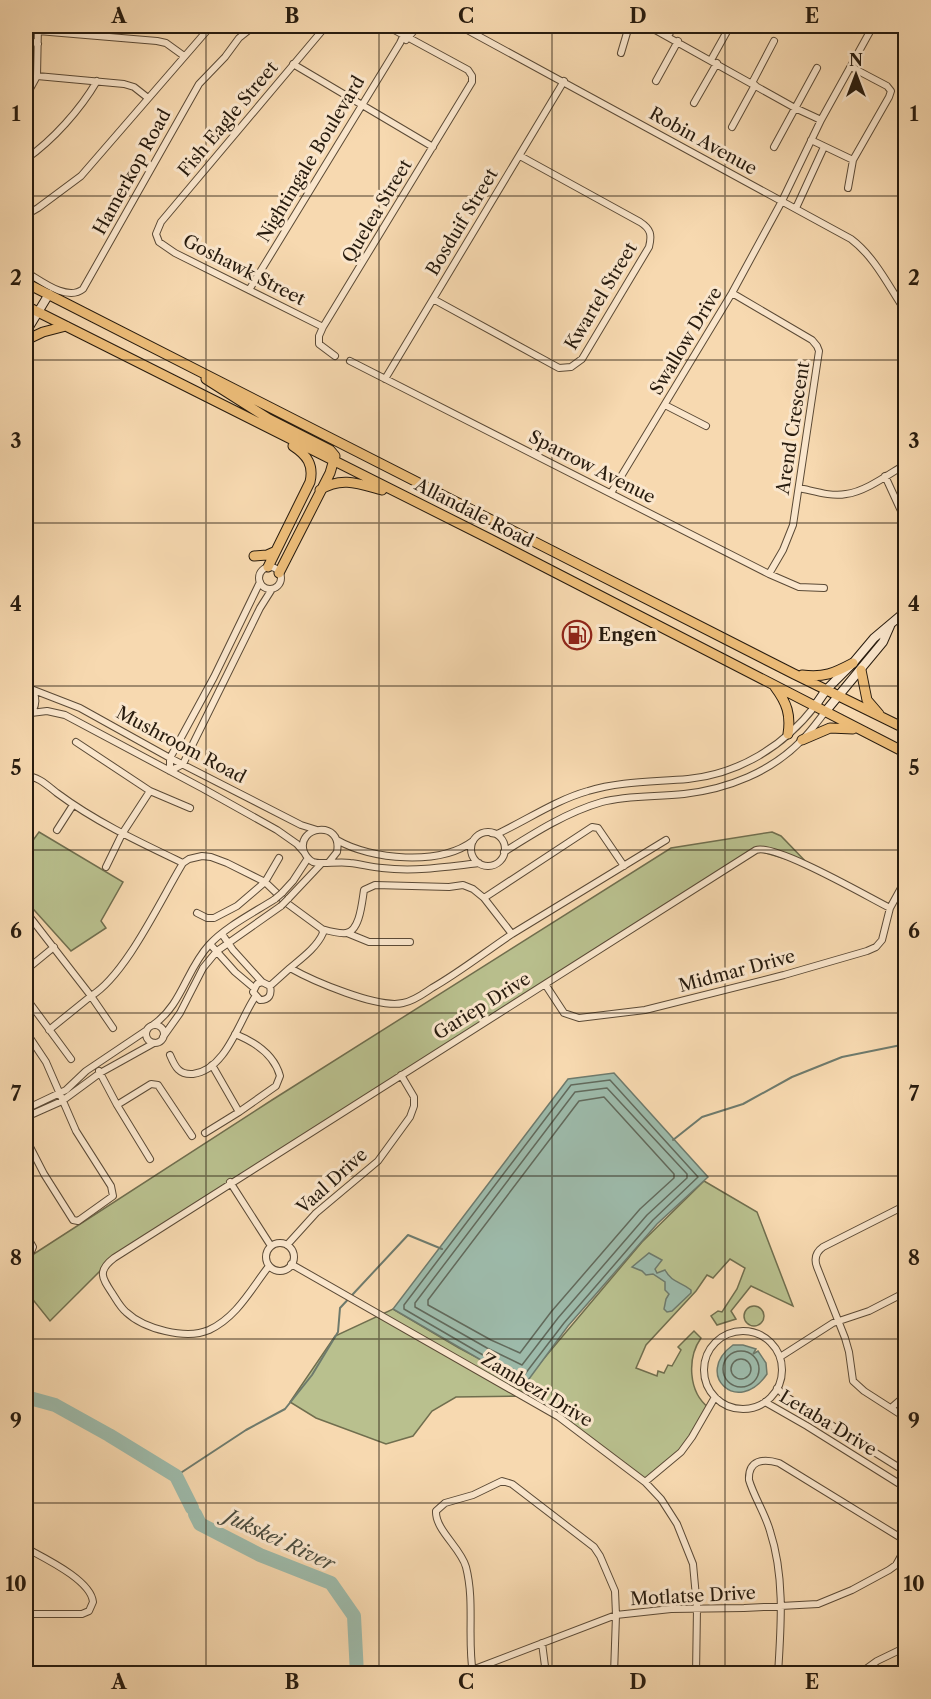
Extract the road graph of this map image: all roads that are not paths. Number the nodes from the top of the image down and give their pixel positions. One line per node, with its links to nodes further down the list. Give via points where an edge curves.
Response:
1 (211, 26): 21 (street)
2 (255, 26): 50 (street, Hamerkop Road, via 239,38 199,84 83,289 65,293)
3 (326, 26): 23 (street, Fish Eagle Street)
4 (387, 26): 14 (street)
5 (408, 26): 14 (street, Nightingale Boulevard)
6 (418, 26): 14 (street, Nightingale Boulevard)
7 (460, 26): 28 (street, Robin Avenue)
8 (629, 26): 20 (street)
9 (650, 26): 15 (street)
10 (674, 26): 15 (street)
11 (730, 26): 22 (street)
12 (873, 26): 24 (street, Swallow Drive)
13 (38, 28): 19 (street); 21 (street, via 158,41)
14 (406, 36): 34 (street, Nightingale Boulevard); 39 (street, Quelea Street, via 468,70 472,76 471,85)
15 (668, 36): 17 (street)
16 (26, 39): 19 (street)
17 (678, 41): 22 (street); 29 (street)
18 (774, 41): 30 (street)
19 (38, 44): 26 (street)
20 (621, 53)
21 (184, 56): 32 (street)
22 (714, 62): 30 (street); 33 (street)
23 (293, 64): 34 (street); 49 (street, Fish Eagle Street)
24 (851, 67): 36 (street, Swallow Drive); 44 (street, via 891,91)
25 (817, 68): 35 (street)
26 (37, 76): 27 (street); 31 (street)
27 (97, 81): 32 (street, via 128,85); 43 (street, via 68,120)
28 (564, 81): 42 (street, Bosduif Street); 46 (street, Robin Avenue)
29 (656, 81)
30 (754, 84): 35 (street); 37 (street)
31 (27, 91)
32 (148, 98): 48 (street, via 81,176)
33 (694, 103)
34 (362, 105): 39 (street); 52 (street, Nightingale Boulevard)
35 (795, 108): 36 (street); 40 (street)
36 (821, 120): 38 (street, Swallow Drive)
37 (732, 127)
38 (811, 140): 41 (street); 46 (street, Swallow Drive)
39 (433, 147): 60 (street, Quelea Street)
40 (774, 147)
41 (824, 147): 44 (street); 47 (street)
42 (520, 156): 55 (street, Bosduif Street); 55 (street, Kwartel Street, via 649,229 649,247 582,358 571,367 559,368)
43 (26, 159)
44 (853, 160): 45 (street)
45 (848, 188)
46 (782, 201): 47 (street, Robin Avenue); 53 (street, Swallow Drive)
47 (796, 208): 58 (street, Robin Avenue, via 860,245)
48 (26, 215)
49 (156, 234): 52 (street, Goshawk Street, via 165,248)
50 (26, 272)
51 (26, 282): 54 (main road, Allandale Road)
52 (249, 290): 60 (street, Goshawk Street)
53 (732, 293): 67 (street, Swallow Drive); 73 (street, Arend Crescent, via 817,346 819,360)
54 (49, 294): 57 (street); 65 (main road, Allandale Road)
55 (433, 299): 66 (street, Bosduif Street)
56 (26, 306): 57 (main road, Allandale Road)
57 (38, 312): 59 (main road, Allandale Road); 61 (street)
58 (906, 312)
59 (66, 326): 62 (main road); 68 (main road, Allandale Road)
60 (323, 327): 63 (street, via 319,344)
61 (26, 332)
62 (26, 340)
63 (335, 356)
64 (350, 361): 66 (street, Sparrow Avenue)
65 (182, 362): 70 (main road, via 251,409 330,450); 90 (main road, Allandale Road)
66 (385, 379): 75 (street, Sparrow Avenue)
67 (665, 405): 69 (street); 75 (street, Swallow Drive)
68 (255, 422): 70 (main road, Allandale Road); 78 (main road, via 299,450 312,470 310,482)
69 (706, 426)
70 (334, 462): 74 (main road); 76 (main road, Allandale Road)
71 (906, 464): 72 (street)
72 (885, 476): 73 (street, via 847,494); 77 (street)
73 (799, 488): 82 (street, Arend Crescent, via 790,534)
74 (319, 491): 76 (main road, via 347,482); 81 (main road)
75 (611, 493): 82 (street, Sparrow Avenue)
76 (404, 496): 91 (main road, Allandale Road)
77 (902, 513)
78 (276, 551): 79 (main road); 80 (main road)
79 (254, 556)
80 (268, 567): 81 (street); 83 (street, via 261,572)
81 (279, 573): 85 (street, via 280,583)
82 (769, 574): 84 (street, Sparrow Avenue, via 799,587)
83 (260, 582): 85 (street); 105 (street)
84 (824, 588)
85 (272, 589): 106 (street)
86 (906, 611): 87 (street)
87 (890, 625): 88 (street); 89 (street, via 883,642)
88 (853, 663): 90 (main road, via 817,677); 93 (street)
89 (861, 670): 94 (street); 98 (main road, via 867,700)
90 (794, 674): 93 (main road, Allandale Road)
91 (773, 685): 95 (main road, Allandale Road); 101 (main road, via 789,712)
92 (28, 687): 97 (street, Mushroom Road, via 36,701); 105 (street, Mushroom Road, via 80,708)
93 (826, 690): 94 (main road, Allandale Road); 95 (street)
94 (838, 696): 96 (street); 98 (main road, Allandale Road)
95 (815, 706): 96 (main road, Allandale Road); 101 (street)
96 (825, 712): 100 (main road, Allandale Road); 102 (street)
97 (28, 716): 107 (street, Mushroom Road, via 57,712)
98 (880, 716): 99 (main road, Allandale Road)
99 (906, 729)
100 (861, 730): 102 (main road, via 830,728); 104 (main road, Allandale Road)
101 (788, 735): 114 (street, via 764,753 728,771 589,790 497,834)
102 (802, 740): 119 (street, via 770,767 731,784 685,794 602,802 550,825)
103 (76, 742): 109 (street)
104 (906, 753)
105 (170, 758): 106 (street, Mushroom Road); 107 (street)
106 (183, 764): 107 (street); 113 (street, Mushroom Road)
107 (171, 771): 120 (street, Mushroom Road, via 277,830)
108 (26, 776): 110 (street, via 37,778)
109 (150, 791): 111 (street); 115 (street)
110 (73, 805): 112 (street); 115 (street)
111 (190, 808)
112 (57, 830)
113 (317, 830): 116 (street, via 328,831); 120 (street, via 304,840)
114 (491, 833): 118 (street, via 479,835); 119 (street, via 501,840)
115 (122, 834): 123 (street); 127 (street)
116 (337, 840): 118 (street, via 376,855 410,857 450,853); 122 (street, via 337,852)
117 (666, 840): 126 (street)
118 (473, 841): 124 (street, via 472,854)
119 (504, 852): 124 (street, via 493,865)
120 (306, 855): 125 (street); 136 (street, bridge, via 282,893)
121 (279, 858): 129 (street)
122 (329, 862): 124 (street, via 410,869); 125 (street)
123 (183, 863): 129 (street, via 211,857); 149 (street, via 123,965)
124 (479, 863)
125 (321, 864): 139 (street, bridge, via 281,906)
126 (624, 866): 130 (street, via 598,828 592,827); 137 (street)
127 (106, 867)
128 (906, 879): 131 (street, Midmar Drive)
129 (265, 882): 133 (street, via 220,917 207,918); 134 (street)
130 (484, 898): 135 (street, via 463,885 370,886 364,890 356,924); 137 (street)
131 (890, 908): 146 (street, Gariep Drive, via 810,867 760,849); 146 (street, Midmar Drive, via 882,940 867,951 645,1010 571,1017 564,1013)
132 (26, 912): 141 (street)
133 (197, 912)
134 (322, 929): 135 (street); 143 (street, via 321,938)
135 (347, 933): 138 (street, via 369,942)
136 (222, 934): 139 (street); 140 (street)
137 (512, 934): 143 (street, via 455,975 402,1003 376,1001)
138 (410, 942)
139 (228, 943): 142 (street); 145 (street)
140 (210, 944): 142 (street); 152 (street, via 171,1009)
141 (54, 947): 144 (street); 149 (street)
142 (217, 951): 148 (street); 158 (street)
143 (290, 968): 147 (street)
144 (26, 970)
145 (262, 982): 147 (street); 148 (street)
146 (545, 984): 165 (street, Gariep Drive)
147 (270, 986): 150 (street, via 270,997)
148 (254, 988): 150 (street)
149 (91, 996): 153 (street); 154 (street)
150 (255, 997): 157 (street)
151 (26, 998): 154 (street)
152 (153, 1025): 155 (street); 158 (street, via 162,1028)
153 (113, 1028)
154 (49, 1030): 161 (street)
155 (147, 1030): 159 (street, via 148,1040); 162 (street)
156 (26, 1032): 166 (street, via 46,1062)
157 (235, 1034): 163 (street); 170 (street, via 261,1047 280,1076 279,1084)
158 (163, 1037): 159 (street)
159 (154, 1043): 164 (street)
160 (170, 1055): 163 (street, via 176,1068 185,1074 199,1073)
161 (71, 1059)
162 (96, 1065): 164 (street); 166 (street)
163 (212, 1065): 170 (street)
164 (100, 1073): 167 (street); 168 (street)
165 (401, 1075): 176 (street, Gariep Drive); 179 (street, Vaal Drive, via 414,1097 410,1117 378,1161 322,1208)
166 (59, 1094): 167 (street); 169 (street)
167 (62, 1101): 171 (street); 174 (street, via 111,1186 110,1200 78,1221 73,1220)
168 (117, 1105): 173 (street, via 151,1084 158,1084); 175 (street)
169 (26, 1109)
170 (239, 1112): 172 (street)
171 (26, 1117)
172 (205, 1133)
173 (192, 1136)
174 (26, 1138)
175 (150, 1159)
176 (230, 1182): 180 (street); 183 (street, Gariep Drive, via 114,1258 103,1271 105,1281 127,1313 166,1331 189,1334 207,1331 231,1314)
177 (906, 1205): 185 (street, via 818,1252 816,1264)
178 (26, 1235): 181 (street, via 33,1247)
179 (287, 1245): 180 (street); 182 (street, via 293,1254)
180 (271, 1246): 183 (street, via 266,1254)
181 (26, 1255)
182 (291, 1264): 183 (street, via 278,1271); 194 (street, Zambezi Drive, via 559,1417)
183 (269, 1266)
184 (906, 1292): 185 (street, via 869,1311)
185 (839, 1320): 186 (street); 191 (street, via 853,1381)
186 (780, 1357): 187 (street); 189 (street, via 773,1345 756,1333 735,1331 722,1336 712,1346 704,1365 707,1386)
187 (777, 1388): 190 (street); 193 (street, Letaba Drive)
188 (906, 1395): 191 (street)
189 (715, 1397): 190 (street, via 739,1408); 194 (street, via 681,1452)
190 (765, 1402): 195 (street, Letaba Drive)
191 (891, 1408): 192 (street)
192 (906, 1418)
193 (906, 1472)
194 (645, 1482): 200 (street, Zambezi Drive, via 666,1506 681,1534 694,1572)
195 (906, 1488)
196 (906, 1541): 199 (street, via 779,1463 756,1462 749,1470 749,1480 770,1531 778,1564)
197 (906, 1547): 199 (street, Motlatse Drive, via 893,1568 852,1590 818,1604)
198 (26, 1548): 201 (street, via 79,1580 91,1592 93,1602 89,1611 82,1614)
199 (781, 1607): 200 (street, Motlatse Drive); 209 (street)
200 (697, 1608): 202 (street, Motlatse Drive); 208 (street, Zambezi Drive)
201 (26, 1614)
202 (616, 1615): 203 (street, Motlatse Drive); 205 (street, via 615,1591 598,1552 509,1482 499,1481 476,1494 442,1504 436,1511 437,1521 466,1567); 207 (street)
203 (542, 1643): 205 (street, Motlatse Drive); 206 (street)
204 (906, 1647): 210 (street)
205 (473, 1672)
206 (546, 1674)
207 (614, 1674)
208 (696, 1674)
209 (778, 1674)
210 (859, 1674)

